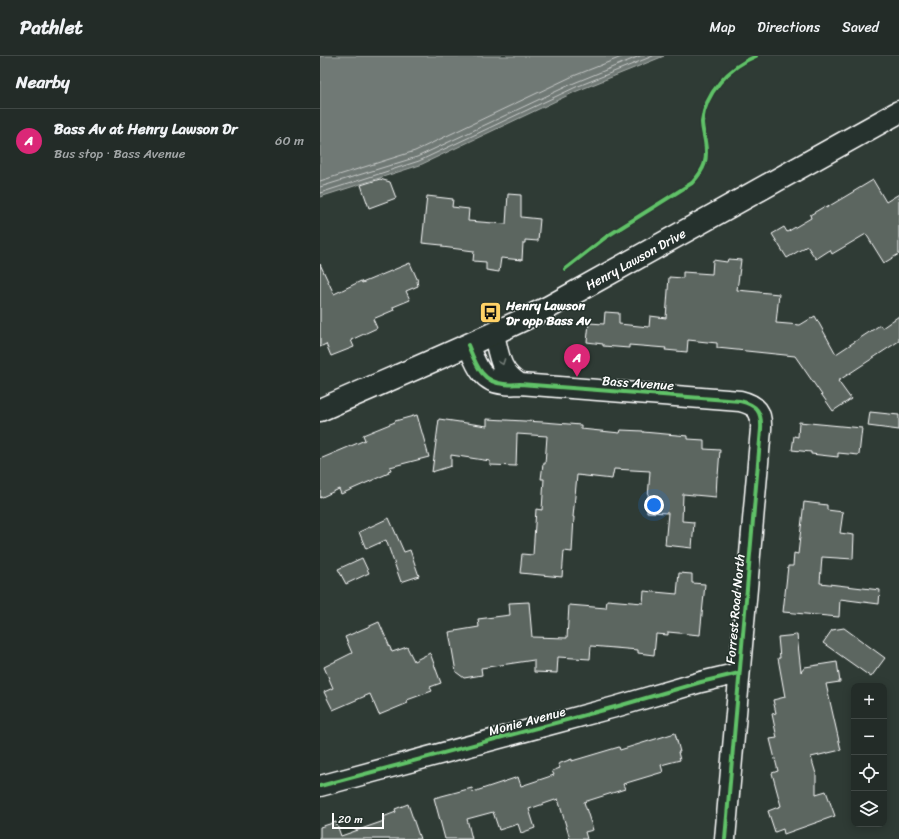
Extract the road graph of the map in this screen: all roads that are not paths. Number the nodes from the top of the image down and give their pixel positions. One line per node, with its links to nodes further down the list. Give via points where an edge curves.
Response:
1 (899, 112): 2 (main road, Henry Lawson Drive)
2 (494, 334): 3 (main road, Henry Lawson Drive); 4 (street, one-way to 4, via 503,367 512,379)
3 (468, 346): 4 (street, Bass Avenue, via 479,370 486,377 495,382); 5 (main road, Henry Lawson Drive)
4 (520, 384): 6 (street, Bass Avenue, via 740,402 756,408 762,421)
5 (320, 410)
6 (761, 429): 7 (street, Forrest Road North)
7 (739, 673): 8 (street, Monie Avenue); 9 (street, Forrest Road North)
8 (320, 786)
9 (725, 839)

